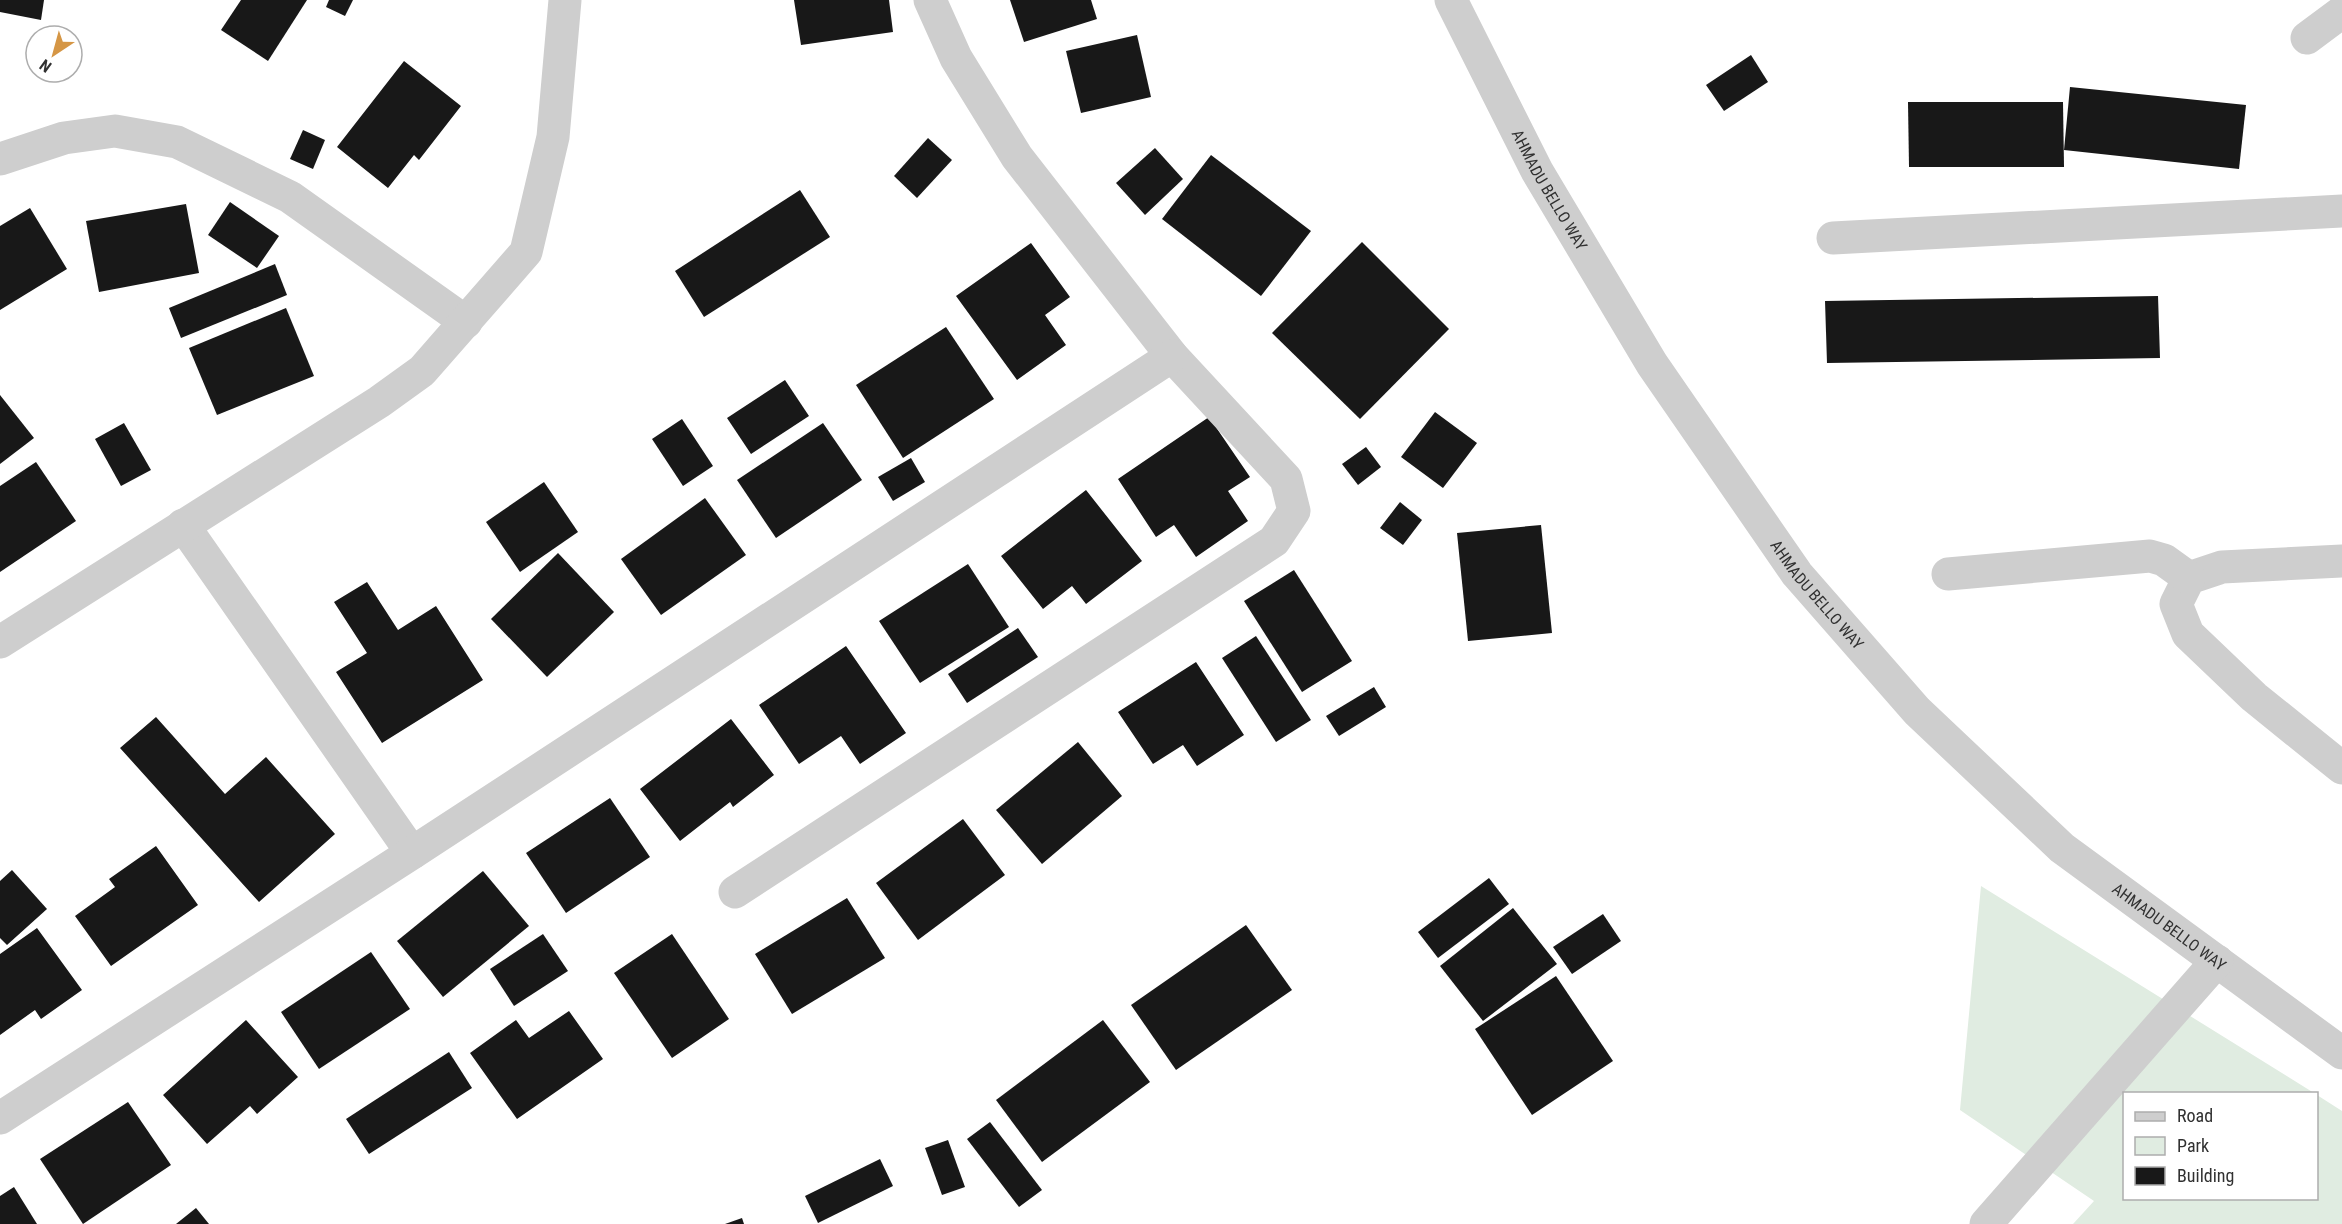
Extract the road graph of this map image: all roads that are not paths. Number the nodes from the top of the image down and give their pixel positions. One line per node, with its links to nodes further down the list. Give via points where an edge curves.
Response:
1 (565, 0): 9 (street, via 552,137 526,252)
2 (930, 0): 10 (street, via 956,58 1017,157)
3 (1451, 0): 19 (street, AHMADU BELLO WAY, via 1537,171 1652,364 1797,574 1917,711 2062,848)
4 (2342, 12): 5 (street)
5 (2307, 38)
6 (0, 159): 9 (street, via 64,138 115,131 177,142 290,197)
7 (2342, 211): 8 (street)
8 (1833, 238)
9 (466, 322): 11 (street, via 422,371 379,402)
10 (1172, 356): 17 (street); 18 (street, via 1286,479 1294,511 1274,541)
11 (183, 525): 15 (street); 17 (street)
12 (2342, 561): 14 (street, via 2222,567)
13 (1948, 574): 14 (street, via 2150,556 2164,560)
14 (2189, 578): 16 (street, via 2176,604 2188,634 2254,697)
15 (0, 642)
16 (2342, 768)
17 (412, 854): 21 (street)
18 (735, 892)
19 (2217, 961): 20 (street, AHMADU BELLO WAY); 22 (street)
20 (2342, 1053)
21 (0, 1118)
22 (1986, 1224)

